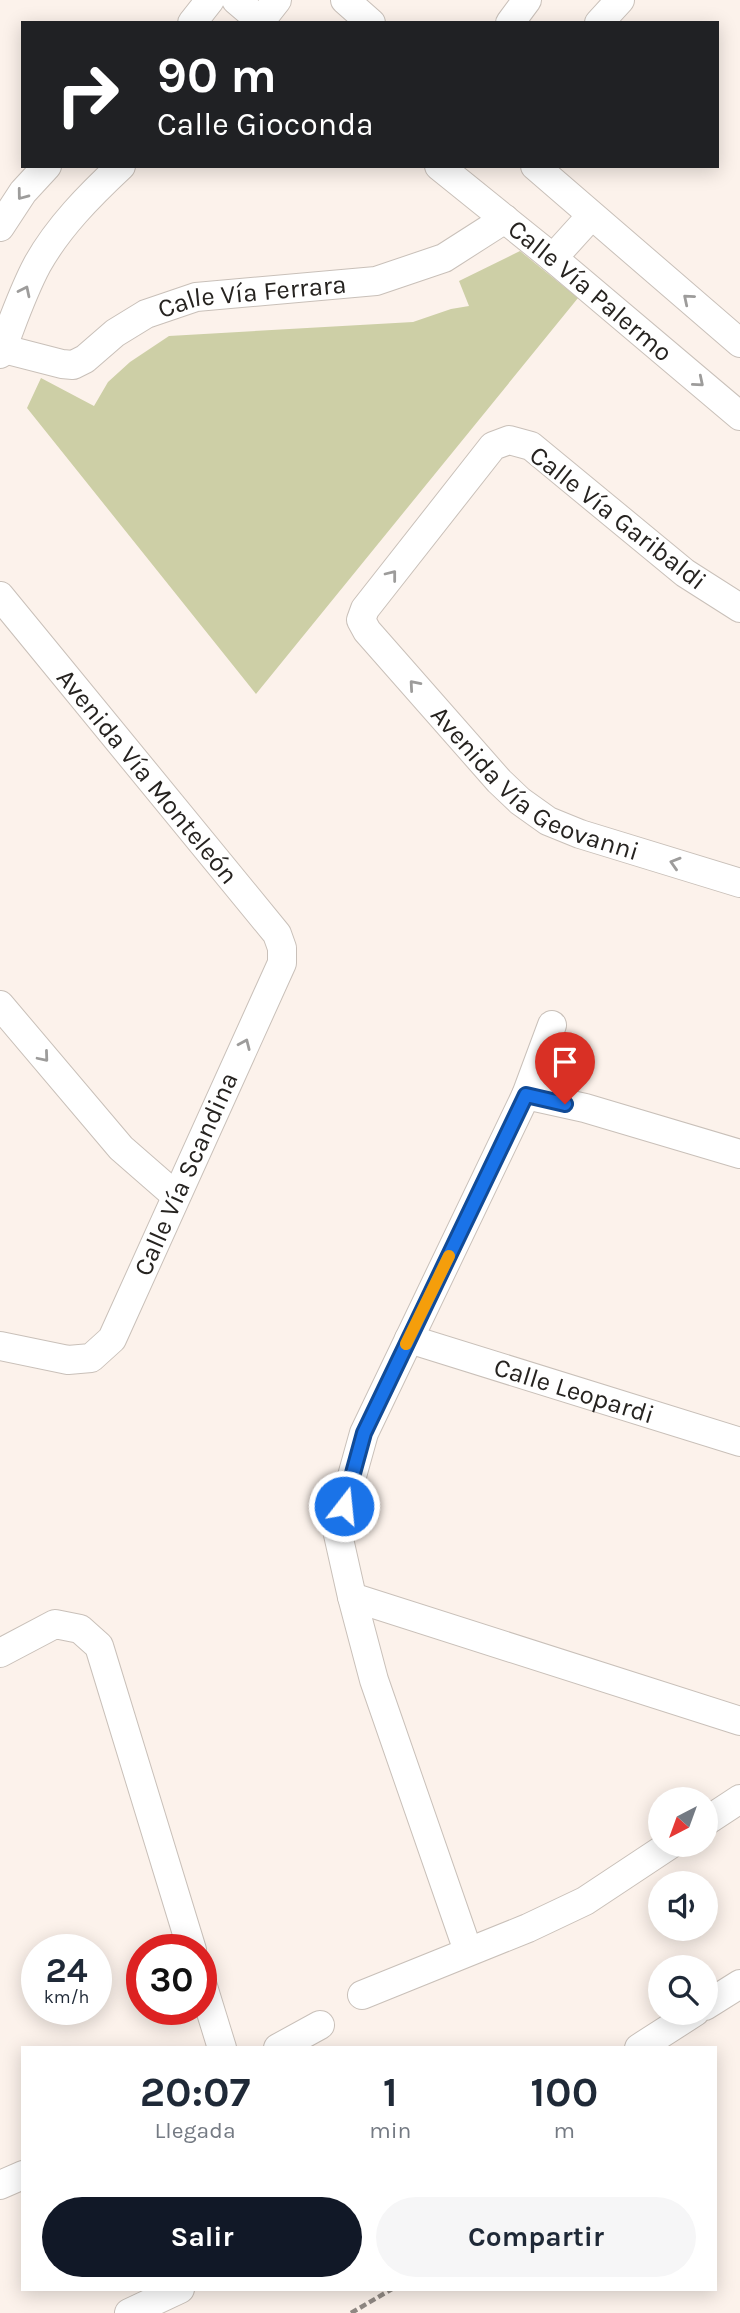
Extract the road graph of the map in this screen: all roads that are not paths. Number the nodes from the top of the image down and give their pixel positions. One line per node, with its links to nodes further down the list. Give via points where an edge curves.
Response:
1 (210, 0): 6 (street)
2 (236, 0): 5 (street)
3 (345, 0): 7 (street)
4 (527, 0): 8 (street)
5 (265, 17)
6 (194, 21)
7 (369, 21)
8 (511, 21)
9 (45, 168): 15 (street, one-way to 15)
10 (119, 168): 18 (street, Calle Vía Ferrara, one-way to 10, via 38,263 82,203)
11 (537, 168): 13 (street)
12 (456, 171): 14 (street, Calle Vía Palermo)
13 (591, 216): 16 (street); 17 (street, one-way to 13)
14 (505, 219): 16 (street, Calle Vía Palermo); 18 (street, Calle Vía Ferrara, via 444,258 376,281 184,301 146,314 73,365)
15 (0, 227)
16 (553, 258): 19 (street, Calle Vía Palermo, one-way to 19)
17 (740, 343)
18 (1, 350)
19 (740, 416)
20 (0, 596): 24 (street, Avenida Vía Monteleón, via 277,934)
21 (740, 608): 22 (street, Calle Vía Garibaldi, one-way to 21, via 361,620 365,609 493,446 509,440 531,446 685,573)
22 (367, 631): 23 (street, Avenida Vía Geovanni, one-way to 22, via 548,821 499,781)
23 (740, 883)
24 (282, 963): 29 (street, Calle Vía Scandina, one-way to 24)
25 (0, 1005): 29 (street, one-way to 29, via 121,1148)
26 (552, 1025): 27 (street)
27 (526, 1095): 28 (street); 30 (street)
28 (740, 1154)
29 (176, 1196): 31 (street, Calle Vía Scandina, via 112,1339 91,1358 68,1360)
30 (409, 1339): 32 (street, Calle Leopardi); 33 (street, via 364,1433 337,1530)
31 (0, 1346)
32 (740, 1442)
33 (352, 1597): 35 (street); 40 (street, via 374,1680)
34 (0, 1653): 39 (street, via 55,1624 80,1629 99,1646)
35 (740, 1721)
36 (740, 1799): 37 (street)
37 (718, 1813)
38 (651, 1857): 40 (street, via 585,1901)
39 (187, 1934)
40 (468, 1951): 42 (street)
41 (740, 1984): 43 (street)
42 (362, 1995)
43 (718, 1998)
44 (215, 2025): 47 (street)
45 (320, 2025): 48 (street)
46 (675, 2025): 49 (street)
47 (221, 2046)
48 (282, 2046)
49 (642, 2046)
50 (21, 2176): 51 (street)
51 (0, 2185)
52 (176, 2291): 53 (street)
53 (129, 2313)

